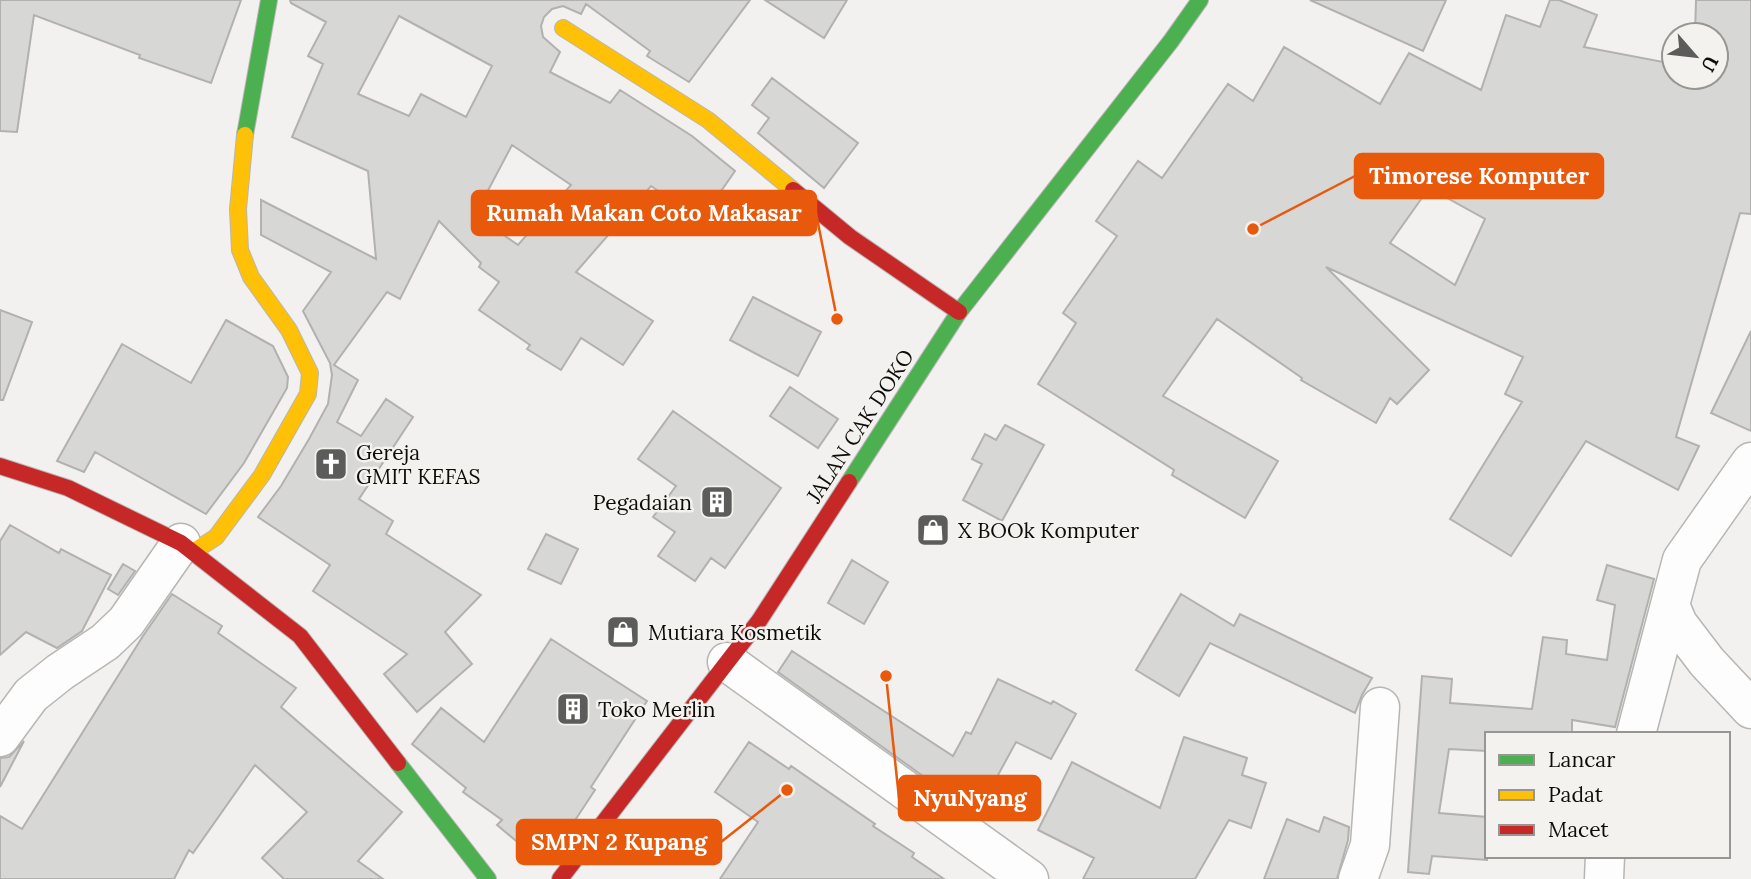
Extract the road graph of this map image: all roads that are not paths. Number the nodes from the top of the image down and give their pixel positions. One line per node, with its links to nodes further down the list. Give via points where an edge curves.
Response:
1 (269, 0): 7 (street, via 244,143 238,209 240,250 251,277 289,330 310,373 307,394 262,475 216,537)
2 (1200, 0): 4 (street, JALAN CAK DOKO)
3 (563, 28): 4 (street, via 708,120 850,237)
4 (959, 312): 9 (street, JALAN CAK DOKO, via 759,621)
5 (1751, 462): 8 (street, via 1682,561)
6 (0, 466): 7 (street, via 68,488)
7 (187, 548): 13 (street, via 126,622 32,695); 15 (street, via 300,636)
8 (1670, 605): 11 (street, via 1678,624 1707,662); 12 (street)
9 (727, 662): 16 (street, JALAN CAK DOKO); 17 (street)
10 (1380, 708): 18 (street, via 1370,845)
11 (1751, 709)
12 (1637, 732)
13 (0, 737)
14 (1605, 858): 19 (street)
15 (488, 879)
16 (560, 879)
17 (1030, 879)
18 (1358, 879)
19 (1604, 879)

